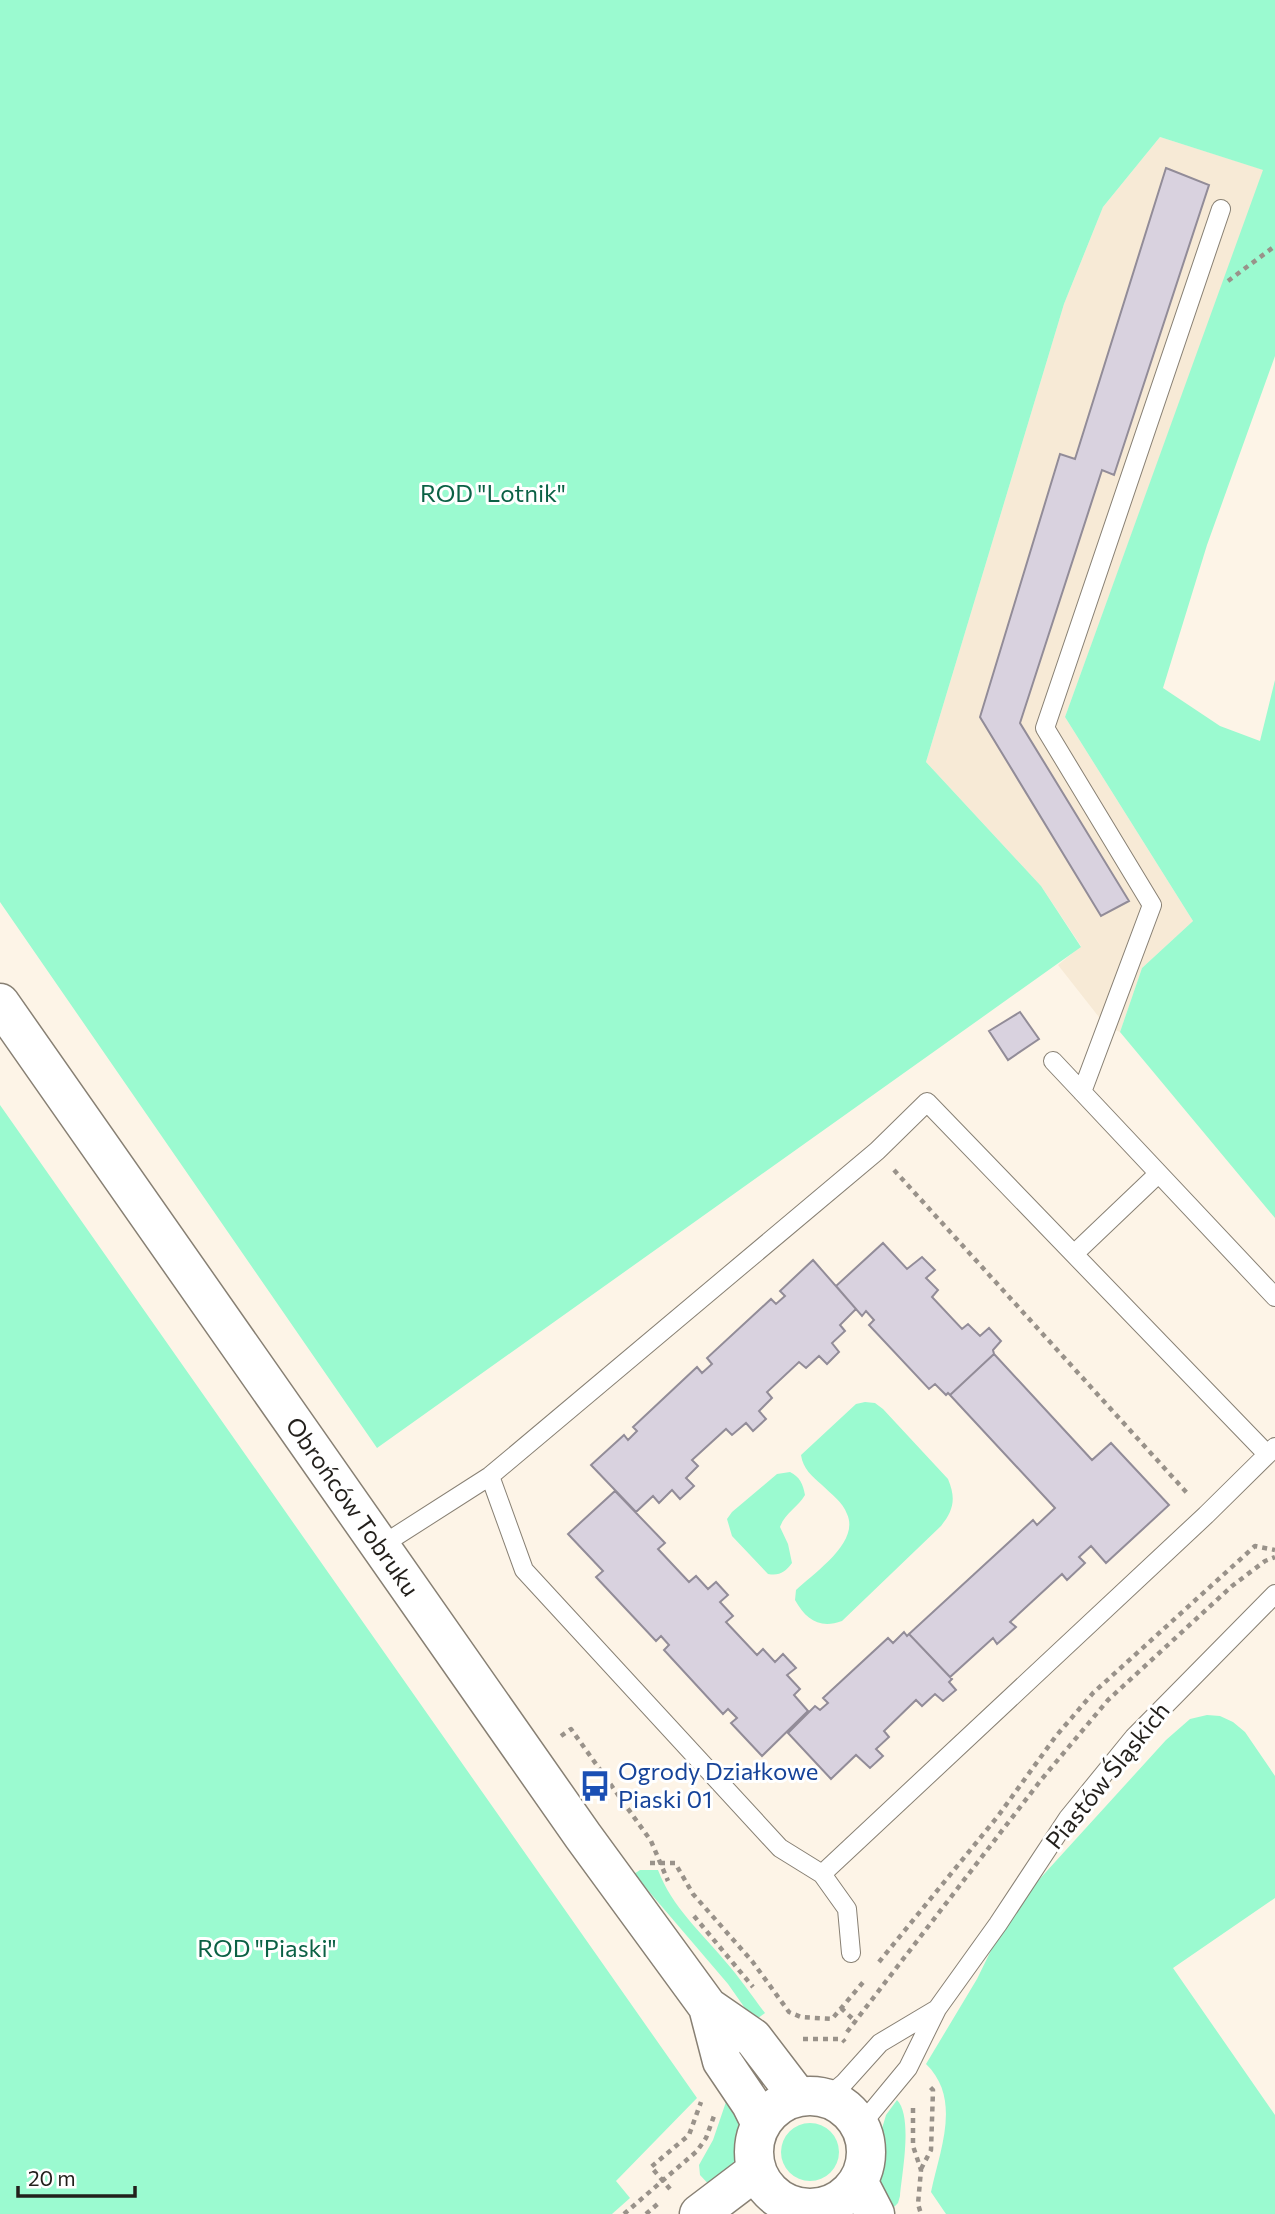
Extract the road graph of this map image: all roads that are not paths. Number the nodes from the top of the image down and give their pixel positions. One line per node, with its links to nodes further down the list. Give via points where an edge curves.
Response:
1 (1221, 209): 4 (lane, via 1045,729 1152,905)
2 (0, 1003): 10 (street, Obrońców Tobruku)
3 (1053, 1062): 4 (lane)
4 (1082, 1092): 5 (lane)
5 (1158, 1174): 6 (lane); 7 (lane)
6 (1074, 1254): 8 (lane); 9 (lane, via 927,1102 877,1151)
7 (1275, 1297)
8 (1271, 1450): 12 (lane)
9 (490, 1476): 10 (lane); 12 (lane, via 524,1570 780,1848)
10 (379, 1547): 14 (street, Obrońców Tobruku)
11 (1275, 1594): 15 (lane, Piastów Śląskich, via 1134,1737 1068,1818)
12 (822, 1874): 13 (lane, via 847,1909)
13 (852, 1953)
14 (708, 2007): 16 (street, Obrońców Tobruku, via 753,2038); 17 (street, Obrońców Tobruku, via 722,2061)
15 (937, 2009): 16 (lane, Piastów Śląskich, via 880,2043 844,2083); 18 (lane, Piastów Śląskich, via 908,2068)
16 (812, 2097): 17 (street, via 783,2102); 18 (street, via 840,2104)
17 (761, 2124): 19 (street, via 755,2146)
18 (860, 2126): 20 (street)
19 (757, 2170): 21 (street); 22 (street, via 770,2191)
20 (866, 2198): 23 (street, via 848,2193)
21 (686, 2203)
22 (772, 2207): 23 (street)
23 (825, 2210)

